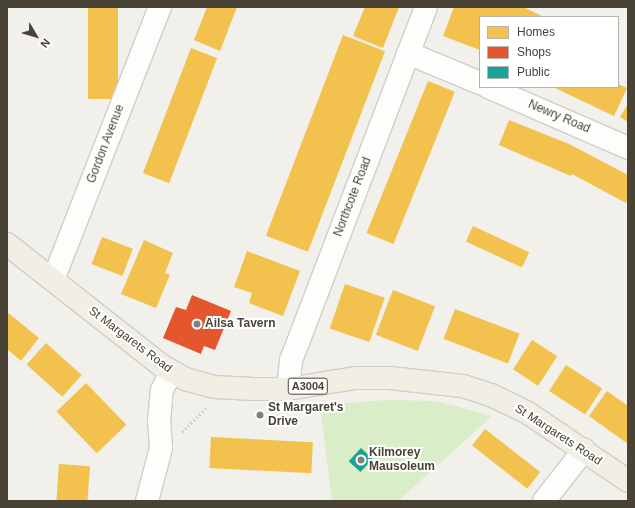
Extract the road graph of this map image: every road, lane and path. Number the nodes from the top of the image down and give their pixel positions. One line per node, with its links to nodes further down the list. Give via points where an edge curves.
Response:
1 (160, 7): 8 (street, Gordon Avenue)
2 (426, 7): 3 (street, Northcote Road)
3 (408, 53): 4 (street); 10 (street, Northcote Road, via 295,350)
4 (479, 84)
5 (490, 88): 6 (street, Newry Road)
6 (628, 148)
7 (7, 244): 8 (main road, St Margarets Road / A3004)
8 (53, 280): 9 (main road, St Margarets Road / A3004)
9 (171, 372): 10 (main road, St Margarets Road / A3004, via 215,387); 12 (street, via 162,390 159,422)
10 (288, 389): 13 (main road, St Margarets Road / A3004, via 355,378 390,378 464,386 491,395 528,413)
11 (211, 402): 12 (path, via 175,440)
12 (162, 448): 15 (street)
13 (584, 450): 14 (main road, St Margarets Road / A3004); 16 (street)
14 (628, 481)
15 (147, 501)
16 (544, 501)

